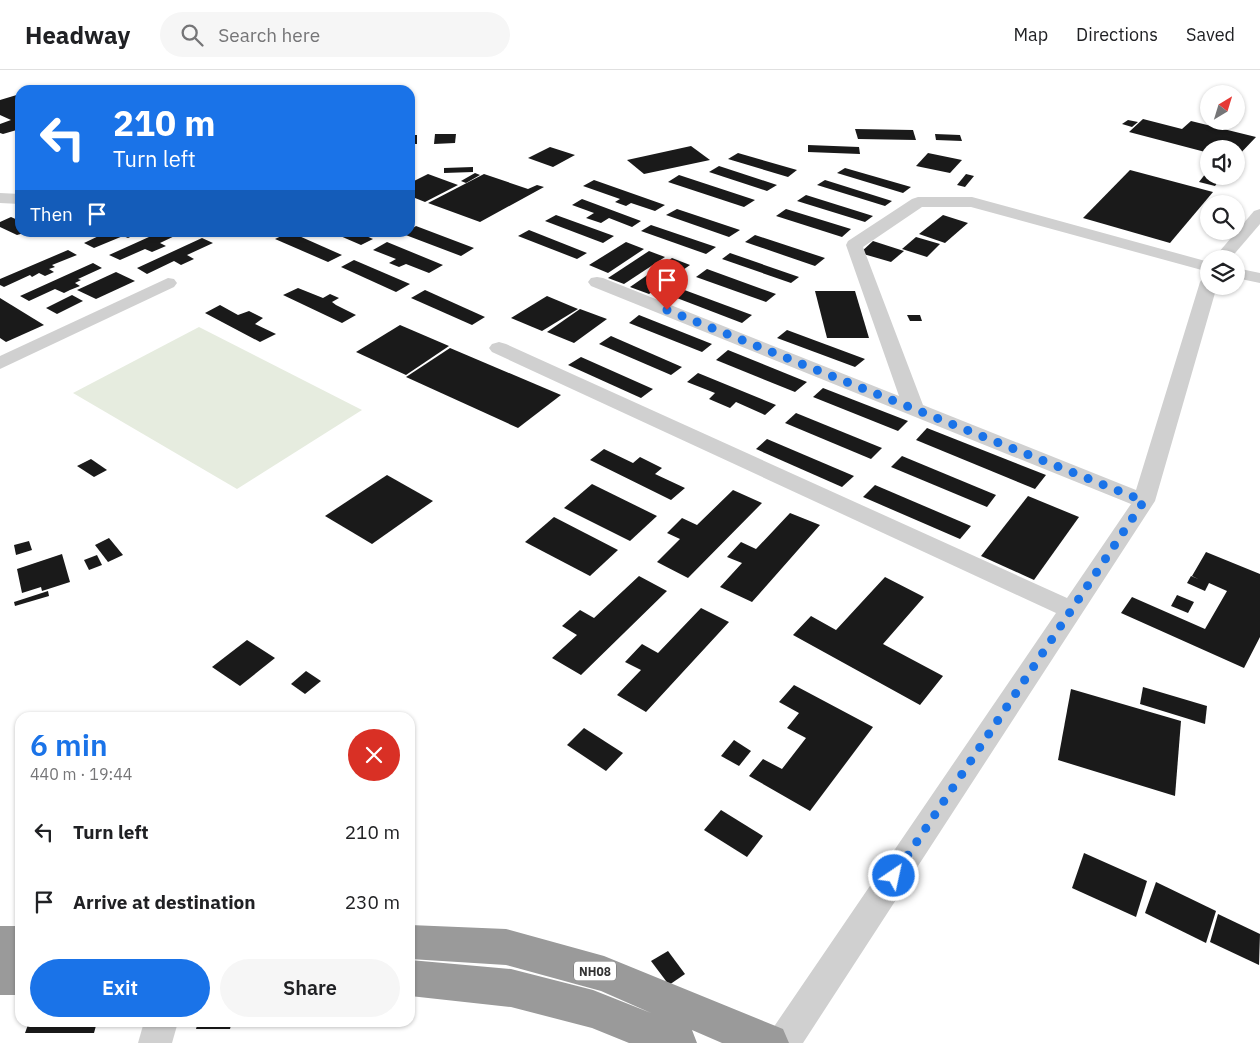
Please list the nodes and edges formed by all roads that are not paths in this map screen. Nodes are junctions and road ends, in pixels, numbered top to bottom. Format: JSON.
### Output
{"nodes":[{"id":1,"x":0,"y":198,"type":"edge"},
{"id":2,"x":15,"y":199,"type":"edge"},
{"id":3,"x":1260,"y":214,"type":"edge"},
{"id":4,"x":1229,"y":250,"type":"edge"},
{"id":5,"x":1200,"y":265,"type":"edge"},
{"id":6,"x":1245,"y":275,"type":"edge"},
{"id":7,"x":1260,"y":278,"type":"edge"},
{"id":8,"x":596,"y":282,"type":"dead end"},
{"id":9,"x":168,"y":283,"type":"dead end"},
{"id":10,"x":1205,"y":295,"type":"edge"},
{"id":11,"x":499,"y":348,"type":"dead end"},
{"id":12,"x":0,"y":363,"type":"edge"},
{"id":13,"x":914,"y":409,"type":"junction"},
{"id":14,"x":1144,"y":501,"type":"junction"},
{"id":15,"x":1071,"y":610,"type":"junction"},
{"id":16,"x":415,"y":942,"type":"edge"},
{"id":17,"x":0,"y":943,"type":"edge"},
{"id":18,"x":15,"y":943,"type":"edge"},
{"id":19,"x":15,"y":977,"type":"edge"},
{"id":20,"x":0,"y":978,"type":"edge"},
{"id":21,"x":415,"y":978,"type":"edge"},
{"id":22,"x":160,"y":1027,"type":"edge"},
{"id":23,"x":155,"y":1043,"type":"edge"},
{"id":24,"x":677,"y":1043,"type":"edge"},
{"id":25,"x":768,"y":1043,"type":"edge"},
{"id":26,"x":783,"y":1043,"type":"edge"}],
"edges":[{"from":1,"to":2,"type":"street"},
{"from":3,"to":4,"type":"street"},
{"from":5,"to":13,"type":"street"},
{"from":6,"to":7,"type":"street"},
{"from":8,"to":13,"type":"street"},
{"from":9,"to":12,"type":"street"},
{"from":10,"to":14,"type":"street"},
{"from":11,"to":15,"type":"street"},
{"from":13,"to":14,"type":"street"},
{"from":14,"to":15,"type":"street"},
{"from":15,"to":26,"type":"street"},
{"from":16,"to":25,"type":"highway","number":"NH08"},
{"from":17,"to":18,"type":"highway"},
{"from":19,"to":20,"type":"highway"},
{"from":21,"to":24,"type":"highway"},
{"from":22,"to":23,"type":"street"}]}
